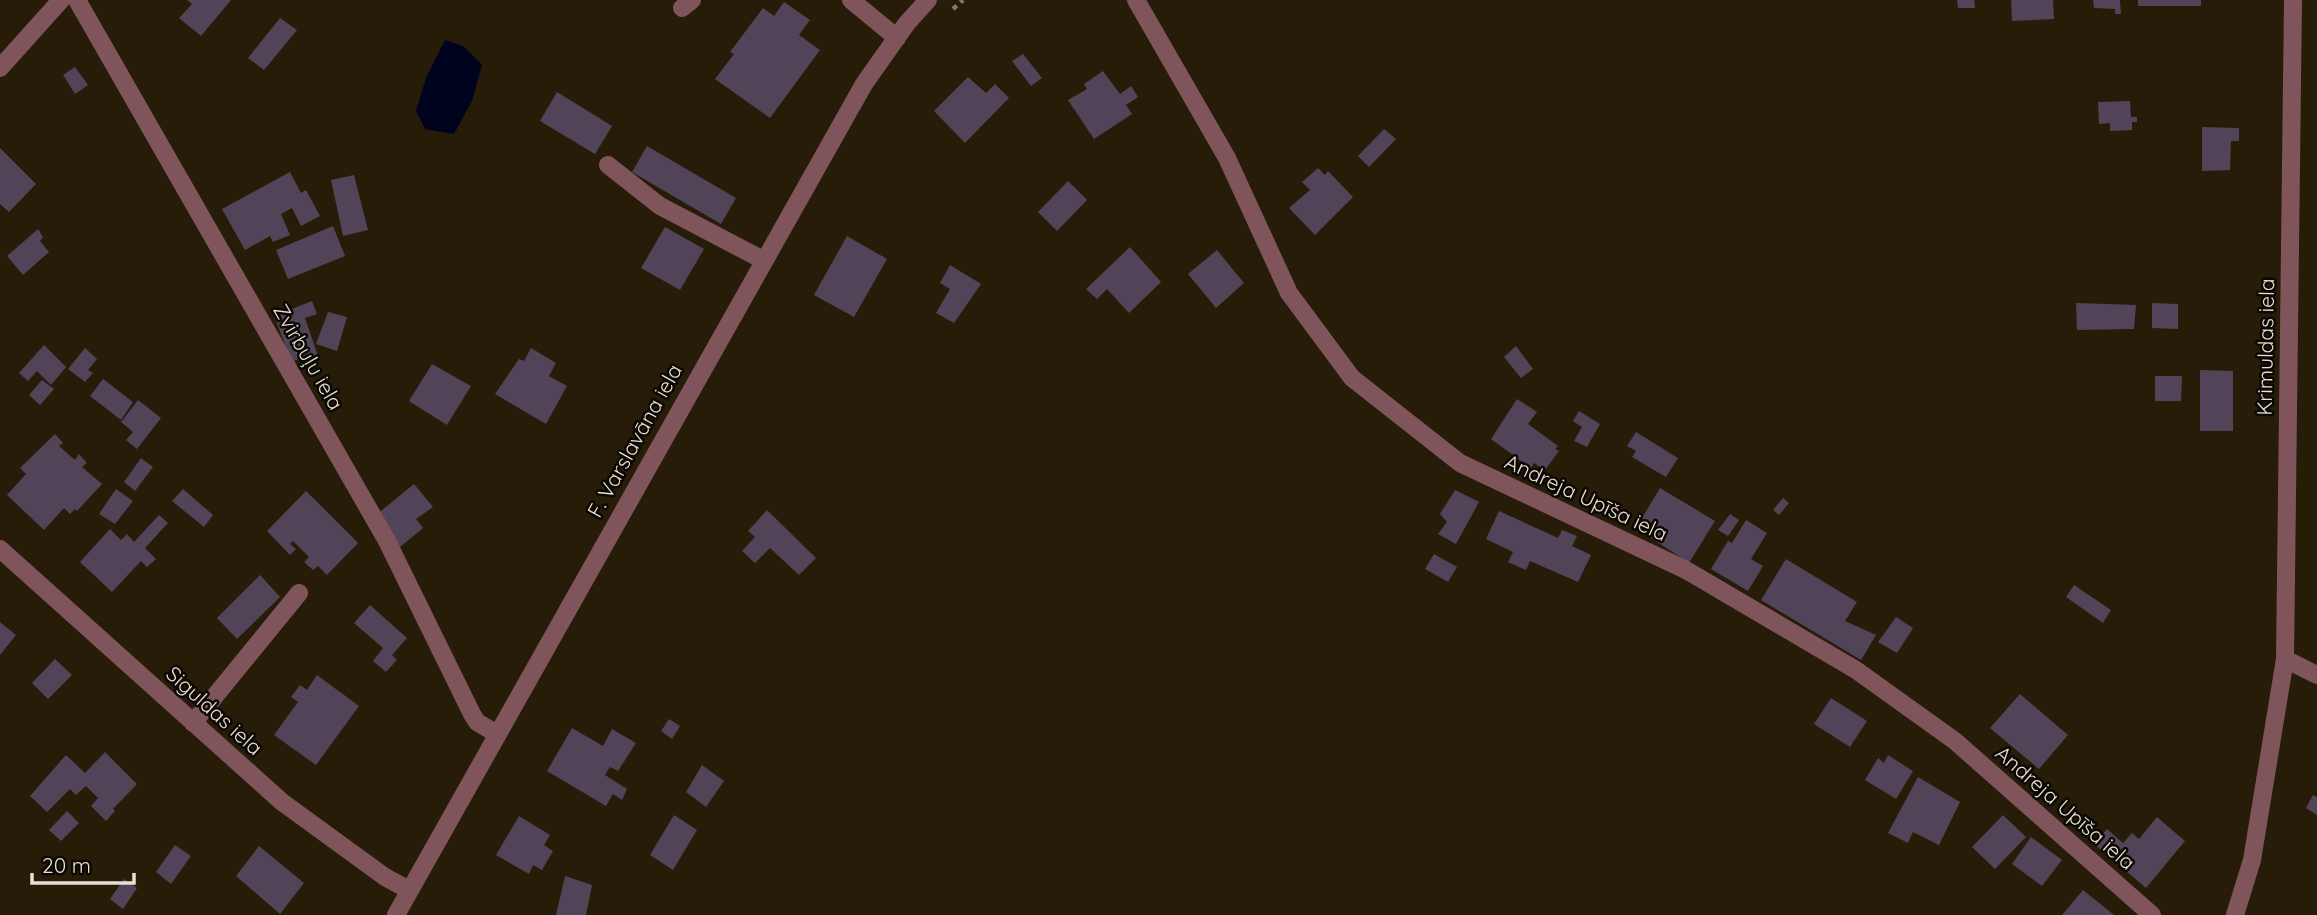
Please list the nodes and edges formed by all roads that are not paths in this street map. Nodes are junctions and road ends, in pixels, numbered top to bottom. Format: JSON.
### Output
{"nodes":[{"id":1,"x":61,"y":0,"type":"edge"},
{"id":2,"x":77,"y":0,"type":"edge"},
{"id":3,"x":851,"y":0,"type":"edge"},
{"id":4,"x":928,"y":0,"type":"edge"},
{"id":5,"x":1136,"y":0,"type":"edge"},
{"id":6,"x":2293,"y":0,"type":"edge"},
{"id":7,"x":897,"y":38,"type":"junction"},
{"id":8,"x":0,"y":68,"type":"edge"},
{"id":9,"x":608,"y":165,"type":"dead end"},
{"id":10,"x":763,"y":260,"type":"junction"},
{"id":11,"x":0,"y":550,"type":"edge"},
{"id":12,"x":299,"y":593,"type":"dead end"},
{"id":13,"x":2285,"y":659,"type":"junction"},
{"id":14,"x":2317,"y":675,"type":"edge"},
{"id":15,"x":193,"y":723,"type":"junction"},
{"id":16,"x":497,"y":734,"type":"junction"},
{"id":17,"x":409,"y":890,"type":"junction"},
{"id":18,"x":396,"y":915,"type":"edge"},
{"id":19,"x":2152,"y":915,"type":"edge"},
{"id":20,"x":2235,"y":915,"type":"edge"}],
"edges":[{"from":1,"to":8,"type":"street"},
{"from":2,"to":16,"type":"street","name":"Zvirbuļu iela"},
{"from":3,"to":7,"type":"street"},
{"from":4,"to":7,"type":"street","name":"F. Varslavāna iela"},
{"from":5,"to":19,"type":"street","name":"Andreja Upīša iela"},
{"from":6,"to":13,"type":"street","name":"Krimuldas iela"},
{"from":7,"to":10,"type":"street","name":"F. Varslavāna iela"},
{"from":9,"to":10,"type":"street"},
{"from":10,"to":16,"type":"street","name":"F. Varslavāna iela"},
{"from":11,"to":15,"type":"street","name":"Siguldas iela"},
{"from":12,"to":15,"type":"street"},
{"from":13,"to":14,"type":"street"},
{"from":13,"to":20,"type":"street","name":"Krimuldas iela"},
{"from":15,"to":17,"type":"street","name":"Siguldas iela"},
{"from":16,"to":17,"type":"street","name":"F. Varslavāna iela"},
{"from":17,"to":18,"type":"street","name":"F. Varslavāna iela"}]}
